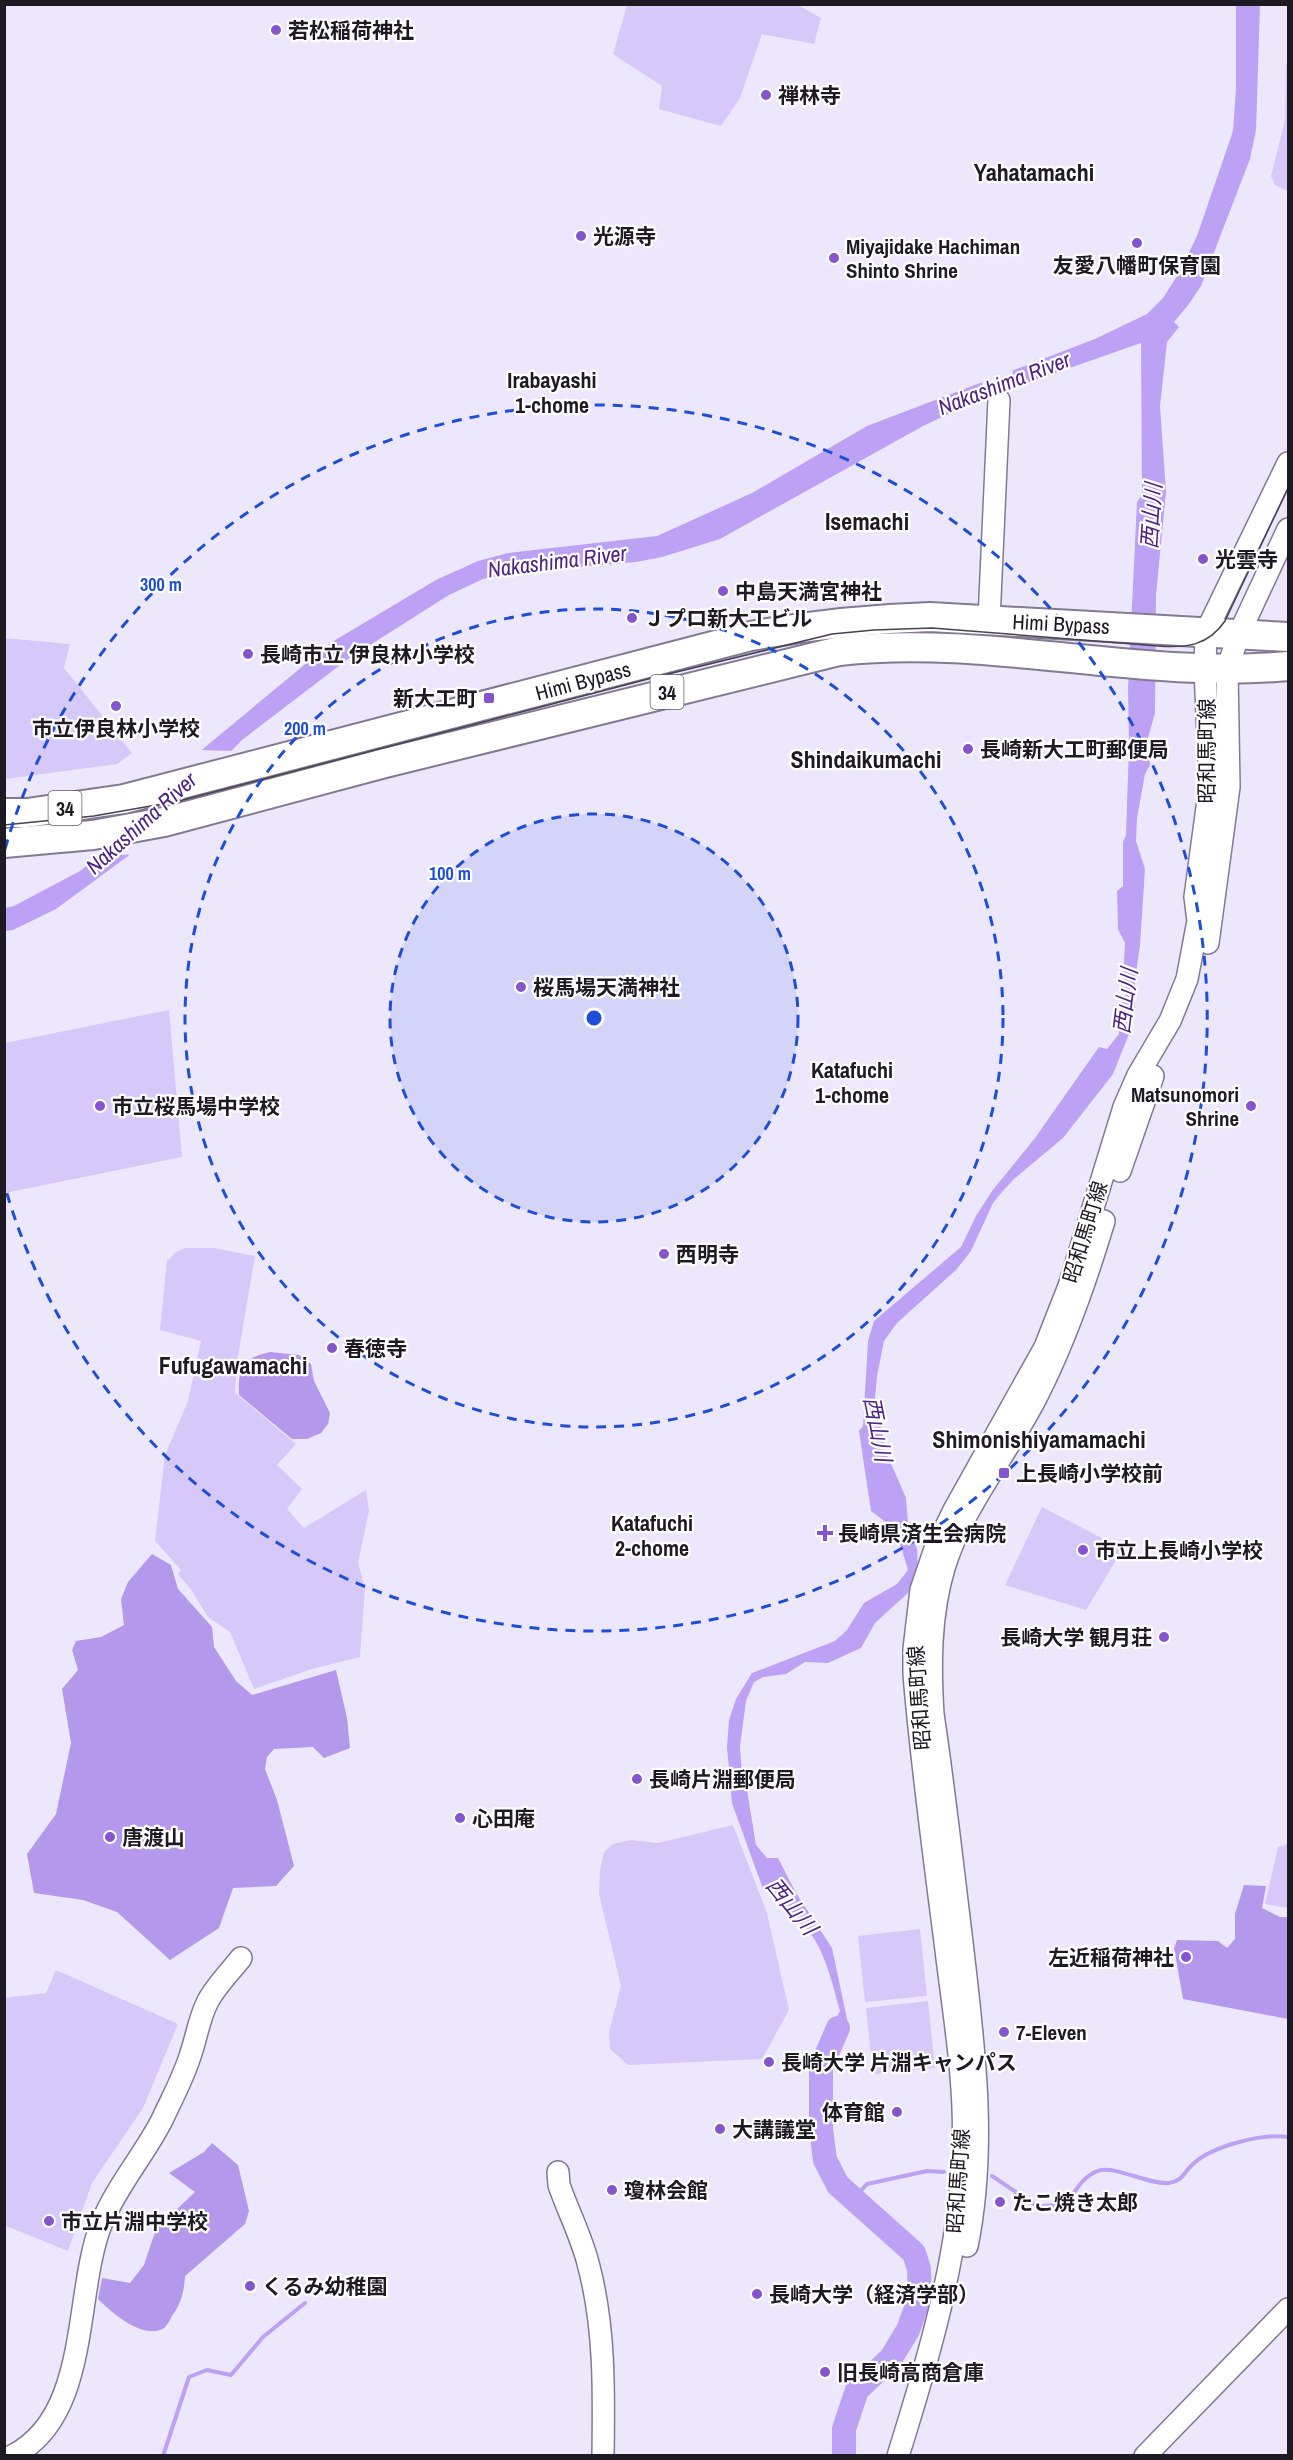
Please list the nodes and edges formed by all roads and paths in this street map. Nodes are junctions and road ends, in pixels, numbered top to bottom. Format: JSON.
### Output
{"nodes":[{"id":1,"x":999,"y":400,"type":"dead end"},
{"id":2,"x":1288,"y":463,"type":"edge"},
{"id":3,"x":1288,"y":529,"type":"edge"},
{"id":4,"x":989,"y":620,"type":"junction"},
{"id":5,"x":1206,"y":632,"type":"junction"},
{"id":6,"x":1239,"y":634,"type":"junction"},
{"id":7,"x":1288,"y":637,"type":"edge"},
{"id":8,"x":1288,"y":666,"type":"edge"},
{"id":9,"x":1216,"y":668,"type":"junction"},
{"id":10,"x":4,"y":813,"type":"edge"},
{"id":11,"x":4,"y":843,"type":"edge"},
{"id":12,"x":241,"y":1958,"type":"dead end"},
{"id":13,"x":558,"y":2172,"type":"dead end"},
{"id":14,"x":1288,"y":2309,"type":"edge"},
{"id":15,"x":12,"y":2456,"type":"edge"},
{"id":16,"x":603,"y":2456,"type":"edge"},
{"id":17,"x":898,"y":2456,"type":"edge"},
{"id":18,"x":912,"y":2456,"type":"edge"},
{"id":19,"x":1145,"y":2456,"type":"edge"}],
"edges":[{"from":1,"to":4,"type":"main road"},
{"from":2,"to":5,"type":"main road"},
{"from":3,"to":6,"type":"main road","name":"昭和馬町線"},
{"from":4,"to":5,"type":"highway","name":"Himi Bypass","number":"34"},
{"from":4,"to":10,"type":"highway","name":"Himi Bypass","number":"34"},
{"from":5,"to":6,"type":"highway","number":"34"},
{"from":5,"to":9,"type":"main road","name":"昭和馬町線"},
{"from":6,"to":7,"type":"highway","number":"34"},
{"from":6,"to":9,"type":"main road","name":"昭和馬町線"},
{"from":8,"to":9,"type":"highway","number":"34"},
{"from":9,"to":11,"type":"highway","name":"Himi Bypass","number":"34"},
{"from":9,"to":17,"type":"main road","name":"昭和馬町線"},
{"from":9,"to":18,"type":"main road","name":"昭和馬町線"},
{"from":12,"to":15,"type":"main road"},
{"from":13,"to":16,"type":"main road"},
{"from":14,"to":19,"type":"main road"}]}
